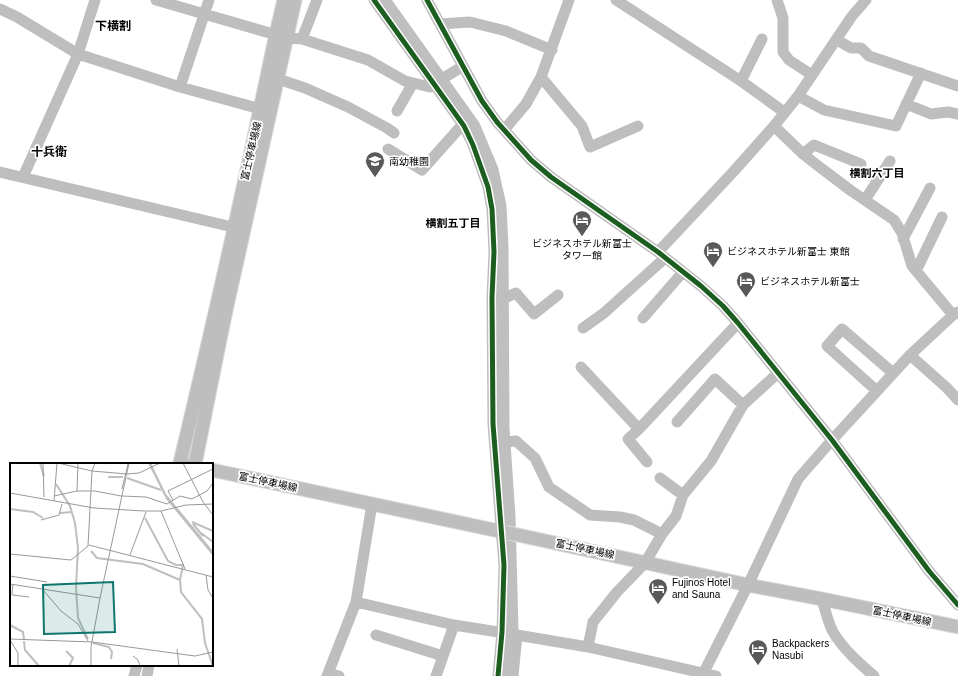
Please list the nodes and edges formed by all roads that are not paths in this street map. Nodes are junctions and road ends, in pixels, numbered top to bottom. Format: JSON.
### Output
{"nodes":[{"id":1,"x":95,"y":0,"type":"edge"},
{"id":2,"x":156,"y":0,"type":"edge"},
{"id":3,"x":209,"y":0,"type":"edge"},
{"id":4,"x":284,"y":0,"type":"edge"},
{"id":5,"x":295,"y":0,"type":"edge"},
{"id":6,"x":317,"y":0,"type":"edge"},
{"id":7,"x":374,"y":0,"type":"edge"},
{"id":8,"x":427,"y":0,"type":"edge"},
{"id":9,"x":569,"y":0,"type":"edge"},
{"id":10,"x":616,"y":0,"type":"edge"},
{"id":11,"x":777,"y":0,"type":"edge"},
{"id":12,"x":866,"y":0,"type":"edge"},
{"id":13,"x":0,"y":9,"type":"edge"},
{"id":14,"x":205,"y":14,"type":"junction"},
{"id":15,"x":440,"y":24,"type":"junction"},
{"id":16,"x":281,"y":36,"type":"junction"},
{"id":17,"x":302,"y":39,"type":"junction"},
{"id":18,"x":762,"y":39,"type":"dead end"},
{"id":19,"x":837,"y":40,"type":"junction"},
{"id":20,"x":552,"y":50,"type":"junction"},
{"id":21,"x":78,"y":54,"type":"junction"},
{"id":22,"x":463,"y":66,"type":"junction"},
{"id":23,"x":921,"y":73,"type":"junction"},
{"id":24,"x":812,"y":74,"type":"junction"},
{"id":25,"x":541,"y":77,"type":"junction"},
{"id":26,"x":278,"y":79,"type":"junction"},
{"id":27,"x":741,"y":81,"type":"junction"},
{"id":28,"x":439,"y":82,"type":"junction"},
{"id":29,"x":413,"y":83,"type":"junction"},
{"id":30,"x":958,"y":86,"type":"edge"},
{"id":31,"x":180,"y":87,"type":"junction"},
{"id":32,"x":798,"y":96,"type":"junction"},
{"id":33,"x":906,"y":104,"type":"junction"},
{"id":34,"x":265,"y":110,"type":"junction"},
{"id":35,"x":396,"y":111,"type":"dead end"},
{"id":36,"x":784,"y":112,"type":"junction"},
{"id":37,"x":958,"y":114,"type":"edge"},
{"id":38,"x":463,"y":124,"type":"junction"},
{"id":39,"x":638,"y":126,"type":"dead end"},
{"id":40,"x":774,"y":126,"type":"junction"},
{"id":41,"x":504,"y":130,"type":"junction"},
{"id":42,"x":394,"y":133,"type":"dead end"},
{"id":43,"x":388,"y":149,"type":"dead end"},
{"id":44,"x":803,"y":154,"type":"junction"},
{"id":45,"x":890,"y":160,"type":"dead end"},
{"id":46,"x":861,"y":164,"type":"dead end"},
{"id":47,"x":0,"y":172,"type":"edge"},
{"id":48,"x":23,"y":177,"type":"junction"},
{"id":49,"x":930,"y":188,"type":"dead end"},
{"id":50,"x":865,"y":200,"type":"junction"},
{"id":51,"x":942,"y":217,"type":"dead end"},
{"id":52,"x":239,"y":228,"type":"junction"},
{"id":53,"x":904,"y":239,"type":"junction"},
{"id":54,"x":661,"y":255,"type":"junction"},
{"id":55,"x":916,"y":271,"type":"junction"},
{"id":56,"x":684,"y":272,"type":"junction"},
{"id":57,"x":558,"y":294,"type":"dead end"},
{"id":58,"x":492,"y":297,"type":"junction"},
{"id":59,"x":955,"y":317,"type":"edge"},
{"id":60,"x":642,"y":318,"type":"dead end"},
{"id":61,"x":738,"y":323,"type":"junction"},
{"id":62,"x":583,"y":328,"type":"dead end"},
{"id":63,"x":910,"y":355,"type":"junction"},
{"id":64,"x":581,"y":367,"type":"dead end"},
{"id":65,"x":778,"y":373,"type":"junction"},
{"id":66,"x":893,"y":373,"type":"junction"},
{"id":67,"x":877,"y":391,"type":"junction"},
{"id":68,"x":958,"y":400,"type":"edge"},
{"id":69,"x":743,"y":405,"type":"junction"},
{"id":70,"x":677,"y":422,"type":"dead end"},
{"id":71,"x":639,"y":429,"type":"junction"},
{"id":72,"x":832,"y":440,"type":"junction"},
{"id":73,"x":495,"y":443,"type":"junction"},
{"id":74,"x":648,"y":462,"type":"dead end"},
{"id":75,"x":181,"y":463,"type":"edge"},
{"id":76,"x":195,"y":463,"type":"edge"},
{"id":77,"x":213,"y":470,"type":"edge"},
{"id":78,"x":660,"y":478,"type":"dead end"},
{"id":79,"x":683,"y":495,"type":"junction"},
{"id":80,"x":372,"y":504,"type":"junction"},
{"id":81,"x":501,"y":532,"type":"junction"},
{"id":82,"x":662,"y":534,"type":"junction"},
{"id":83,"x":645,"y":563,"type":"junction"},
{"id":84,"x":748,"y":585,"type":"junction"},
{"id":85,"x":822,"y":599,"type":"junction"},
{"id":86,"x":356,"y":602,"type":"junction"},
{"id":87,"x":958,"y":604,"type":"edge"},
{"id":88,"x":454,"y":624,"type":"junction"},
{"id":89,"x":958,"y":628,"type":"edge"},
{"id":90,"x":502,"y":632,"type":"junction"},
{"id":91,"x":517,"y":634,"type":"junction"},
{"id":92,"x":376,"y":635,"type":"dead end"},
{"id":93,"x":588,"y":647,"type":"junction"},
{"id":94,"x":443,"y":656,"type":"junction"},
{"id":95,"x":137,"y":666,"type":"edge"},
{"id":96,"x":149,"y":666,"type":"edge"},
{"id":97,"x":327,"y":674,"type":"edge"},
{"id":98,"x":703,"y":675,"type":"edge"},
{"id":99,"x":134,"y":676,"type":"edge"},
{"id":100,"x":147,"y":676,"type":"edge"},
{"id":101,"x":340,"y":676,"type":"edge"},
{"id":102,"x":436,"y":676,"type":"edge"},
{"id":103,"x":498,"y":676,"type":"edge"},
{"id":104,"x":513,"y":676,"type":"edge"},
{"id":105,"x":716,"y":676,"type":"edge"},
{"id":106,"x":874,"y":676,"type":"edge"}],
"edges":[{"from":1,"to":21,"type":"street"},
{"from":2,"to":14,"type":"street"},
{"from":3,"to":14,"type":"street"},
{"from":4,"to":16,"type":"main road","name":"富士停車場線"},
{"from":5,"to":16,"type":"main road","name":"富士停車場線"},
{"from":6,"to":17,"type":"street"},
{"from":7,"to":28,"type":"street"},
{"from":8,"to":15,"type":"street"},
{"from":9,"to":20,"type":"street"},
{"from":10,"to":27,"type":"street"},
{"from":11,"to":24,"type":"street"},
{"from":12,"to":19,"type":"street"},
{"from":13,"to":21,"type":"street"},
{"from":14,"to":16,"type":"street"},
{"from":14,"to":31,"type":"street"},
{"from":15,"to":20,"type":"street"},
{"from":15,"to":22,"type":"street"},
{"from":16,"to":17,"type":"street"},
{"from":16,"to":26,"type":"main road","name":"富士停車場線"},
{"from":16,"to":34,"type":"main road","name":"富士停車場線"},
{"from":17,"to":29,"type":"street"},
{"from":18,"to":27,"type":"street"},
{"from":19,"to":23,"type":"street"},
{"from":19,"to":24,"type":"street"},
{"from":20,"to":25,"type":"street"},
{"from":21,"to":31,"type":"street"},
{"from":21,"to":48,"type":"street"},
{"from":22,"to":28,"type":"street"},
{"from":22,"to":41,"type":"street"},
{"from":23,"to":30,"type":"street"},
{"from":23,"to":33,"type":"street"},
{"from":24,"to":32,"type":"street"},
{"from":25,"to":39,"type":"street"},
{"from":25,"to":41,"type":"street"},
{"from":26,"to":34,"type":"main road","name":"富士停車場線"},
{"from":26,"to":42,"type":"street"},
{"from":27,"to":36,"type":"street"},
{"from":28,"to":29,"type":"street"},
{"from":28,"to":38,"type":"street"},
{"from":29,"to":35,"type":"street"},
{"from":31,"to":34,"type":"street"},
{"from":32,"to":33,"type":"street"},
{"from":32,"to":36,"type":"street"},
{"from":33,"to":37,"type":"street"},
{"from":34,"to":52,"type":"main road","name":"富士停車場線"},
{"from":36,"to":40,"type":"street"},
{"from":38,"to":43,"type":"street"},
{"from":38,"to":58,"type":"street"},
{"from":40,"to":44,"type":"street"},
{"from":40,"to":54,"type":"street"},
{"from":41,"to":54,"type":"street"},
{"from":44,"to":46,"type":"street"},
{"from":44,"to":50,"type":"street"},
{"from":45,"to":50,"type":"street"},
{"from":47,"to":48,"type":"street"},
{"from":48,"to":52,"type":"street"},
{"from":49,"to":53,"type":"street"},
{"from":50,"to":53,"type":"street"},
{"from":51,"to":55,"type":"street"},
{"from":52,"to":75,"type":"main road","name":"富士停車場線"},
{"from":52,"to":76,"type":"main road","name":"富士停車場線"},
{"from":53,"to":55,"type":"street"},
{"from":54,"to":56,"type":"street"},
{"from":54,"to":62,"type":"street"},
{"from":55,"to":59,"type":"street"},
{"from":56,"to":60,"type":"street"},
{"from":56,"to":61,"type":"street"},
{"from":57,"to":58,"type":"street"},
{"from":58,"to":73,"type":"street"},
{"from":59,"to":63,"type":"street"},
{"from":61,"to":65,"type":"street"},
{"from":61,"to":71,"type":"street"},
{"from":63,"to":66,"type":"street"},
{"from":63,"to":68,"type":"street"},
{"from":64,"to":71,"type":"street"},
{"from":65,"to":69,"type":"street"},
{"from":65,"to":72,"type":"street"},
{"from":66,"to":67,"type":"street"},
{"from":66,"to":67,"type":"street"},
{"from":67,"to":72,"type":"street"},
{"from":69,"to":70,"type":"street"},
{"from":69,"to":79,"type":"street"},
{"from":71,"to":74,"type":"street"},
{"from":72,"to":84,"type":"street"},
{"from":72,"to":87,"type":"street"},
{"from":73,"to":81,"type":"street"},
{"from":73,"to":82,"type":"street"},
{"from":77,"to":80,"type":"main road","name":"富士停車場線"},
{"from":78,"to":79,"type":"street"},
{"from":79,"to":82,"type":"street"},
{"from":80,"to":81,"type":"main road","name":"富士停車場線"},
{"from":80,"to":86,"type":"street"},
{"from":81,"to":83,"type":"main road","name":"富士停車場線"},
{"from":81,"to":90,"type":"street"},
{"from":82,"to":83,"type":"street"},
{"from":83,"to":84,"type":"main road","name":"富士停車場線"},
{"from":83,"to":93,"type":"street"},
{"from":84,"to":85,"type":"main road","name":"富士停車場線"},
{"from":84,"to":98,"type":"street"},
{"from":85,"to":89,"type":"main road","name":"富士停車場線"},
{"from":85,"to":106,"type":"street"},
{"from":86,"to":88,"type":"street"},
{"from":86,"to":97,"type":"street"},
{"from":88,"to":90,"type":"street"},
{"from":88,"to":94,"type":"street"},
{"from":90,"to":91,"type":"street"},
{"from":90,"to":103,"type":"street"},
{"from":91,"to":93,"type":"street"},
{"from":91,"to":104,"type":"street"},
{"from":92,"to":94,"type":"street"},
{"from":93,"to":98,"type":"street"},
{"from":94,"to":102,"type":"street"},
{"from":95,"to":99,"type":"street"},
{"from":96,"to":100,"type":"street"},
{"from":97,"to":101,"type":"street"},
{"from":98,"to":105,"type":"street"}]}
